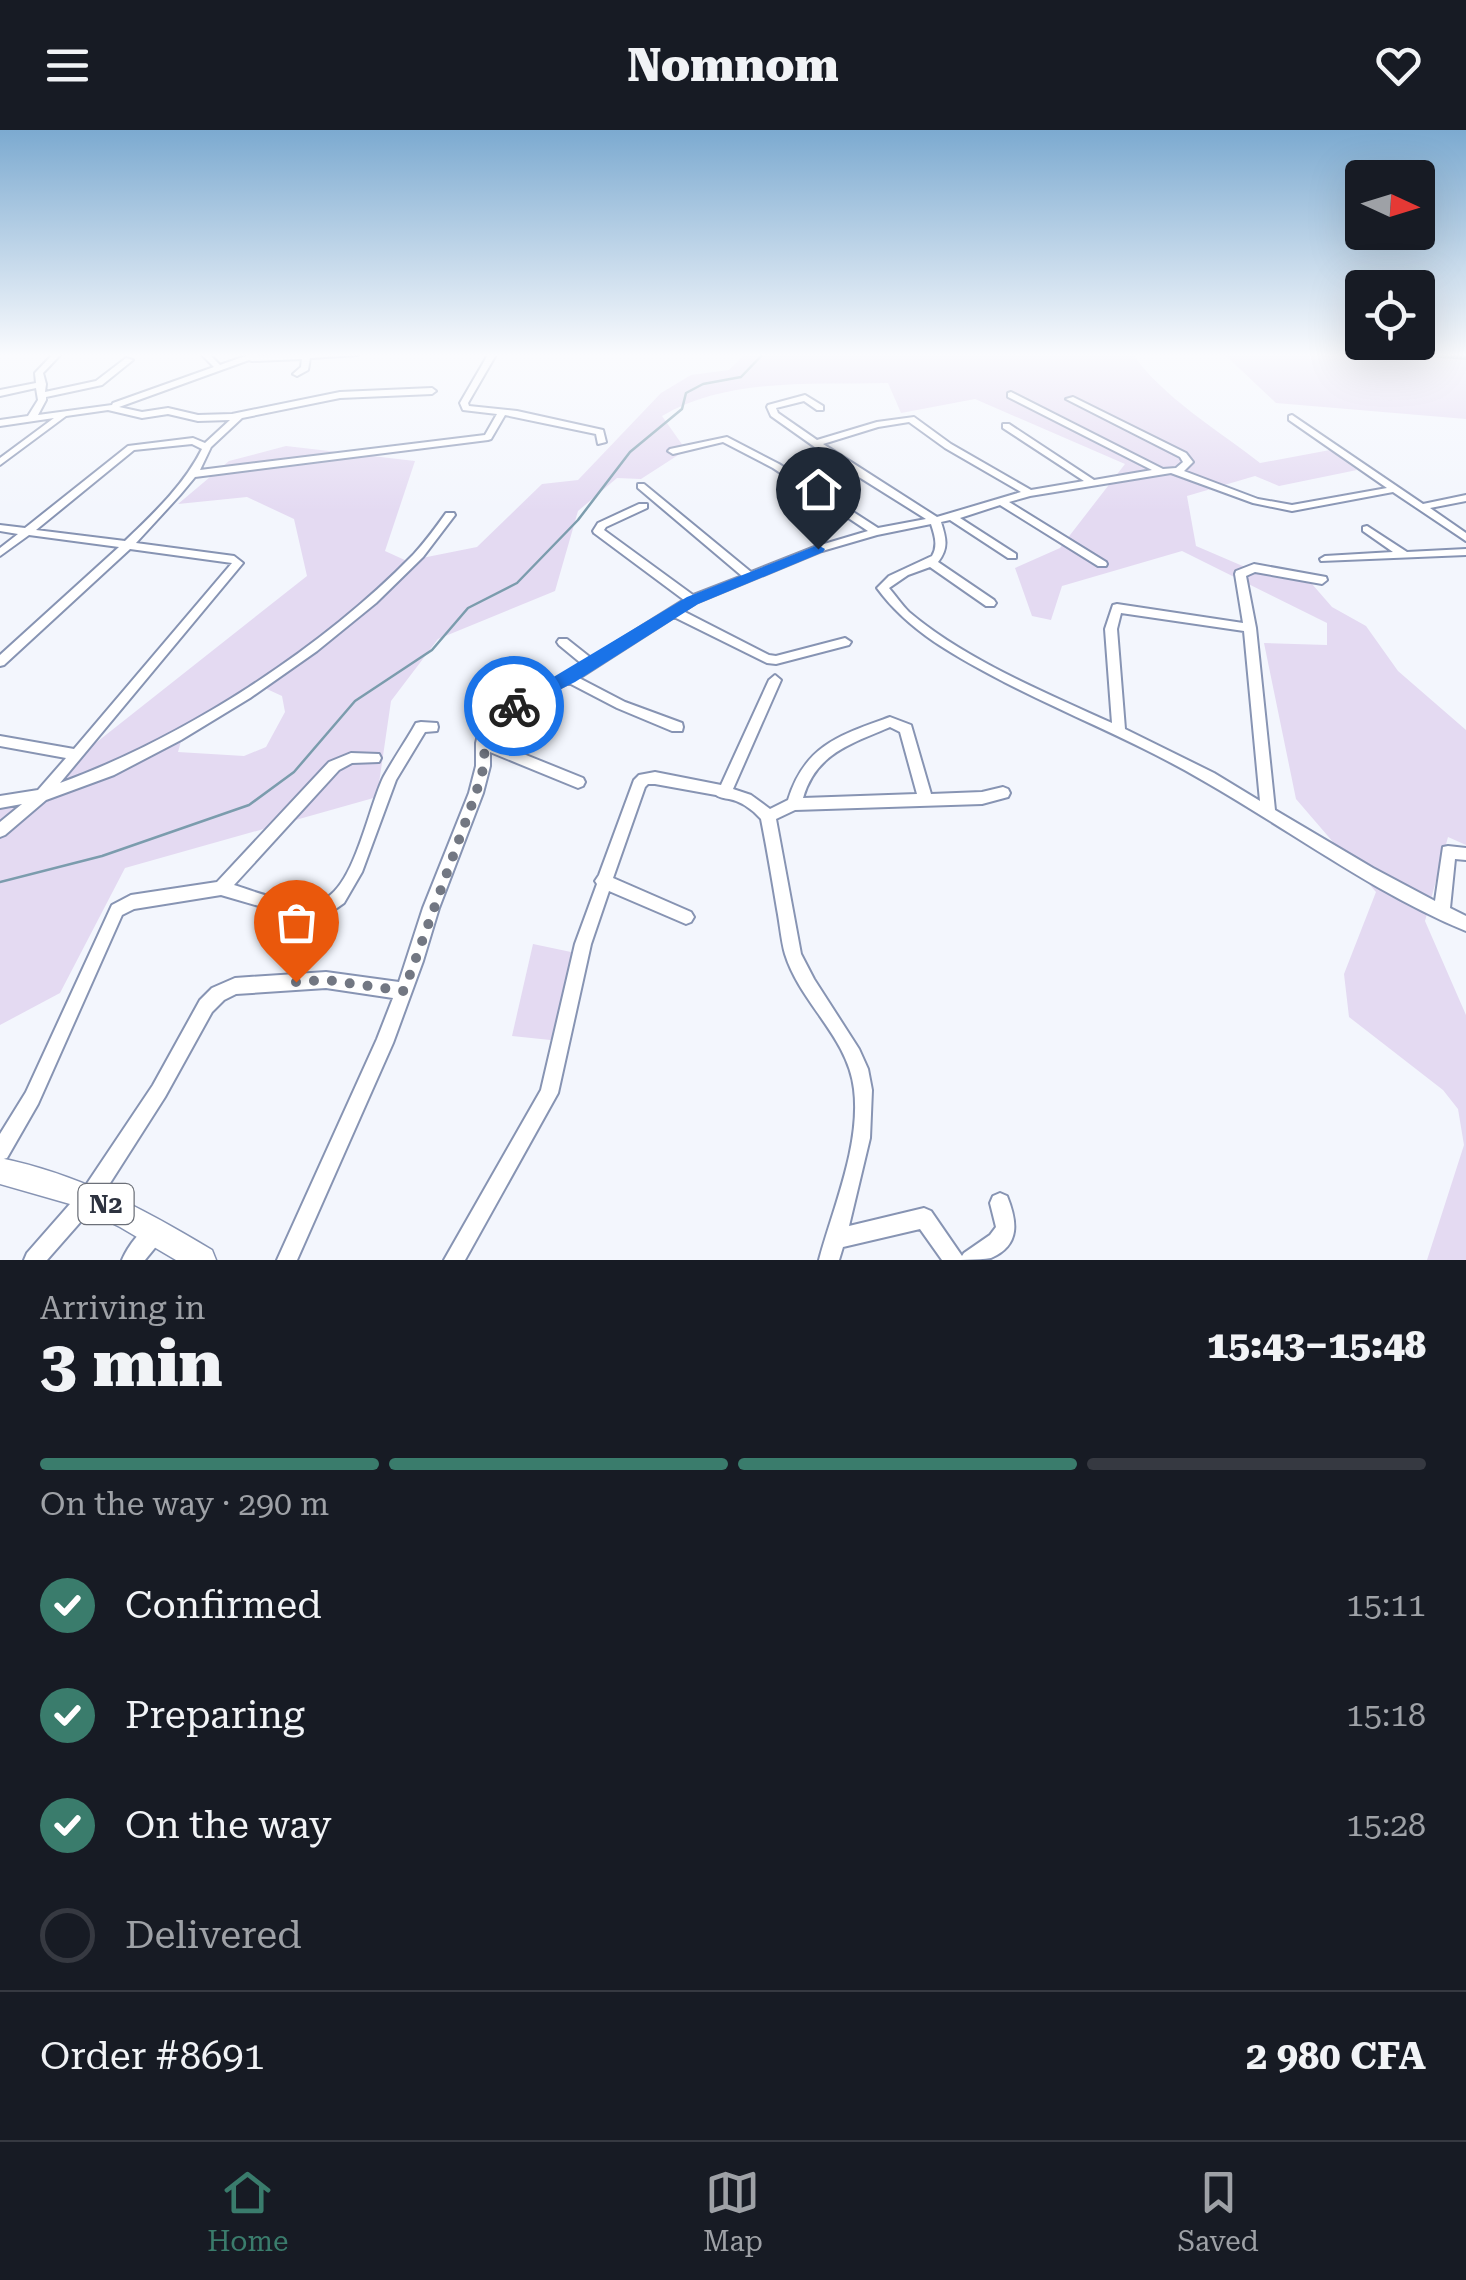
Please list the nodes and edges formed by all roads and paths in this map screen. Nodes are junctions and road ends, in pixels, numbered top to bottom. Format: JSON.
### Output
{"nodes":[{"id":1,"x":38,"y":406,"type":"edge"},
{"id":2,"x":112,"y":406,"type":"edge"},
{"id":3,"x":291,"y":406,"type":"edge"},
{"id":4,"x":465,"y":406,"type":"edge"},
{"id":5,"x":776,"y":406,"type":"edge"},
{"id":6,"x":817,"y":406,"type":"edge"},
{"id":7,"x":1033,"y":406,"type":"edge"},
{"id":8,"x":1084,"y":406,"type":"edge"},
{"id":9,"x":108,"y":407,"type":"junction"},
{"id":10,"x":820,"y":408,"type":"dead end"},
{"id":11,"x":64,"y":414,"type":"junction"},
{"id":12,"x":502,"y":414,"type":"junction"},
{"id":13,"x":240,"y":416,"type":"junction"},
{"id":14,"x":1292,"y":418,"type":"dead end"},
{"id":15,"x":31,"y":419,"type":"junction"},
{"id":16,"x":0,"y":423,"type":"edge"},
{"id":17,"x":1006,"y":426,"type":"dead end"},
{"id":18,"x":601,"y":442,"type":"dead end"},
{"id":19,"x":818,"y":443,"type":"junction"},
{"id":20,"x":206,"y":447,"type":"junction"},
{"id":21,"x":673,"y":451,"type":"dead end"},
{"id":22,"x":0,"y":462,"type":"edge"},
{"id":23,"x":1180,"y":470,"type":"junction"},
{"id":24,"x":1161,"y":471,"type":"junction"},
{"id":25,"x":193,"y":474,"type":"junction"},
{"id":26,"x":1093,"y":483,"type":"junction"},
{"id":27,"x":641,"y":486,"type":"dead end"},
{"id":28,"x":1396,"y":488,"type":"junction"},
{"id":29,"x":1029,"y":493,"type":"junction"},
{"id":30,"x":1466,"y":498,"type":"edge"},
{"id":31,"x":1000,"y":501,"type":"junction"},
{"id":32,"x":643,"y":506,"type":"dead end"},
{"id":33,"x":1422,"y":506,"type":"junction"},
{"id":34,"x":450,"y":515,"type":"dead end"},
{"id":35,"x":952,"y":517,"type":"junction"},
{"id":36,"x":936,"y":520,"type":"junction"},
{"id":37,"x":0,"y":528,"type":"edge"},
{"id":38,"x":1368,"y":529,"type":"dead end"},
{"id":39,"x":23,"y":532,"type":"junction"},
{"id":40,"x":876,"y":532,"type":"junction"},
{"id":41,"x":1466,"y":538,"type":"edge"},
{"id":42,"x":125,"y":546,"type":"junction"},
{"id":43,"x":0,"y":552,"type":"edge"},
{"id":44,"x":1466,"y":552,"type":"edge"},
{"id":45,"x":1012,"y":556,"type":"dead end"},
{"id":46,"x":1406,"y":556,"type":"junction"},
{"id":47,"x":1325,"y":559,"type":"dead end"},
{"id":48,"x":932,"y":563,"type":"junction"},
{"id":49,"x":1102,"y":564,"type":"dead end"},
{"id":50,"x":749,"y":576,"type":"junction"},
{"id":51,"x":1322,"y":580,"type":"dead end"},
{"id":52,"x":692,"y":600,"type":"junction"},
{"id":53,"x":990,"y":603,"type":"dead end"},
{"id":54,"x":676,"y":612,"type":"junction"},
{"id":55,"x":1250,"y":628,"type":"junction"},
{"id":56,"x":563,"y":642,"type":"dead end"},
{"id":57,"x":845,"y":642,"type":"dead end"},
{"id":58,"x":0,"y":662,"type":"edge"},
{"id":59,"x":591,"y":664,"type":"junction"},
{"id":60,"x":569,"y":678,"type":"junction"},
{"id":61,"x":774,"y":680,"type":"dead end"},
{"id":62,"x":676,"y":726,"type":"dead end"},
{"id":63,"x":432,"y":727,"type":"dead end"},
{"id":64,"x":1119,"y":731,"type":"junction"},
{"id":65,"x":0,"y":741,"type":"edge"},
{"id":66,"x":483,"y":743,"type":"junction"},
{"id":67,"x":78,"y":754,"type":"junction"},
{"id":68,"x":374,"y":758,"type":"dead end"},
{"id":69,"x":578,"y":782,"type":"dead end"},
{"id":70,"x":1003,"y":793,"type":"dead end"},
{"id":71,"x":724,"y":794,"type":"junction"},
{"id":72,"x":38,"y":798,"type":"junction"},
{"id":73,"x":926,"y":800,"type":"junction"},
{"id":74,"x":0,"y":802,"type":"edge"},
{"id":75,"x":794,"y":804,"type":"junction"},
{"id":76,"x":1268,"y":815,"type":"junction"},
{"id":77,"x":768,"y":816,"type":"junction"},
{"id":78,"x":0,"y":831,"type":"edge"},
{"id":79,"x":1466,"y":854,"type":"edge"},
{"id":80,"x":603,"y":881,"type":"junction"},
{"id":81,"x":221,"y":888,"type":"junction"},
{"id":82,"x":1442,"y":912,"type":"junction"},
{"id":83,"x":686,"y":918,"type":"dead end"},
{"id":84,"x":1466,"y":924,"type":"edge"},
{"id":85,"x":404,"y":991,"type":"junction"},
{"id":86,"x":0,"y":1151,"type":"edge"},
{"id":87,"x":0,"y":1171,"type":"edge"},
{"id":88,"x":90,"y":1196,"type":"junction"},
{"id":89,"x":1000,"y":1203,"type":"dead end"},
{"id":90,"x":156,"y":1232,"type":"junction"},
{"id":91,"x":831,"y":1250,"type":"edge"},
{"id":92,"x":34,"y":1260,"type":"edge"},
{"id":93,"x":132,"y":1260,"type":"edge"},
{"id":94,"x":202,"y":1260,"type":"edge"},
{"id":95,"x":286,"y":1260,"type":"edge"},
{"id":96,"x":454,"y":1260,"type":"edge"},
{"id":97,"x":954,"y":1260,"type":"edge"},
{"id":98,"x":971,"y":1260,"type":"edge"}],
"edges":[{"from":1,"to":15,"type":"street"},
{"from":2,"to":9,"type":"street"},
{"from":3,"to":13,"type":"street"},
{"from":4,"to":12,"type":"street"},
{"from":5,"to":19,"type":"street"},
{"from":6,"to":10,"type":"street"},
{"from":7,"to":24,"type":"street"},
{"from":8,"to":23,"type":"street"},
{"from":9,"to":11,"type":"street"},
{"from":9,"to":13,"type":"street"},
{"from":11,"to":15,"type":"street"},
{"from":11,"to":22,"type":"street"},
{"from":12,"to":18,"type":"street"},
{"from":12,"to":25,"type":"street"},
{"from":13,"to":20,"type":"street"},
{"from":14,"to":28,"type":"street"},
{"from":15,"to":16,"type":"street"},
{"from":17,"to":26,"type":"street"},
{"from":19,"to":29,"type":"street"},
{"from":19,"to":36,"type":"street"},
{"from":20,"to":25,"type":"street"},
{"from":20,"to":39,"type":"street"},
{"from":21,"to":40,"type":"street"},
{"from":23,"to":24,"type":"street"},
{"from":23,"to":28,"type":"street"},
{"from":24,"to":26,"type":"street"},
{"from":25,"to":42,"type":"street"},
{"from":26,"to":29,"type":"street"},
{"from":27,"to":50,"type":"street"},
{"from":28,"to":33,"type":"street"},
{"from":29,"to":31,"type":"street"},
{"from":30,"to":33,"type":"street"},
{"from":31,"to":35,"type":"street"},
{"from":31,"to":49,"type":"street"},
{"from":32,"to":52,"type":"street"},
{"from":33,"to":41,"type":"street"},
{"from":34,"to":72,"type":"street"},
{"from":35,"to":36,"type":"street"},
{"from":35,"to":45,"type":"street"},
{"from":36,"to":40,"type":"street"},
{"from":36,"to":48,"type":"street"},
{"from":37,"to":39,"type":"street"},
{"from":38,"to":46,"type":"street"},
{"from":39,"to":42,"type":"street"},
{"from":39,"to":43,"type":"street"},
{"from":40,"to":50,"type":"street"},
{"from":42,"to":58,"type":"street"},
{"from":42,"to":67,"type":"street"},
{"from":44,"to":46,"type":"street"},
{"from":46,"to":47,"type":"street"},
{"from":48,"to":53,"type":"street"},
{"from":48,"to":64,"type":"street"},
{"from":50,"to":52,"type":"street"},
{"from":51,"to":55,"type":"street"},
{"from":52,"to":54,"type":"street"},
{"from":54,"to":57,"type":"street"},
{"from":54,"to":59,"type":"street"},
{"from":55,"to":64,"type":"street"},
{"from":55,"to":76,"type":"street"},
{"from":56,"to":59,"type":"street"},
{"from":59,"to":60,"type":"street"},
{"from":60,"to":62,"type":"street"},
{"from":60,"to":66,"type":"street"},
{"from":61,"to":71,"type":"street"},
{"from":63,"to":81,"type":"street"},
{"from":64,"to":76,"type":"street"},
{"from":65,"to":67,"type":"street"},
{"from":66,"to":69,"type":"street"},
{"from":66,"to":85,"type":"street"},
{"from":67,"to":72,"type":"street"},
{"from":68,"to":81,"type":"street"},
{"from":70,"to":73,"type":"street"},
{"from":71,"to":77,"type":"street"},
{"from":71,"to":80,"type":"street"},
{"from":72,"to":74,"type":"street"},
{"from":72,"to":78,"type":"street"},
{"from":73,"to":75,"type":"street"},
{"from":73,"to":75,"type":"street"},
{"from":75,"to":77,"type":"street"},
{"from":76,"to":82,"type":"street"},
{"from":77,"to":91,"type":"street"},
{"from":79,"to":82,"type":"street"},
{"from":80,"to":83,"type":"street"},
{"from":80,"to":96,"type":"street"},
{"from":81,"to":86,"type":"street"},
{"from":82,"to":84,"type":"street"},
{"from":85,"to":88,"type":"street"},
{"from":85,"to":95,"type":"street"},
{"from":87,"to":88,"type":"highway","number":"N2"},
{"from":88,"to":90,"type":"highway","number":"N2"},
{"from":88,"to":92,"type":"street"},
{"from":89,"to":98,"type":"street"},
{"from":90,"to":93,"type":"street"},
{"from":90,"to":94,"type":"highway","number":"N2"},
{"from":91,"to":97,"type":"street"}]}
